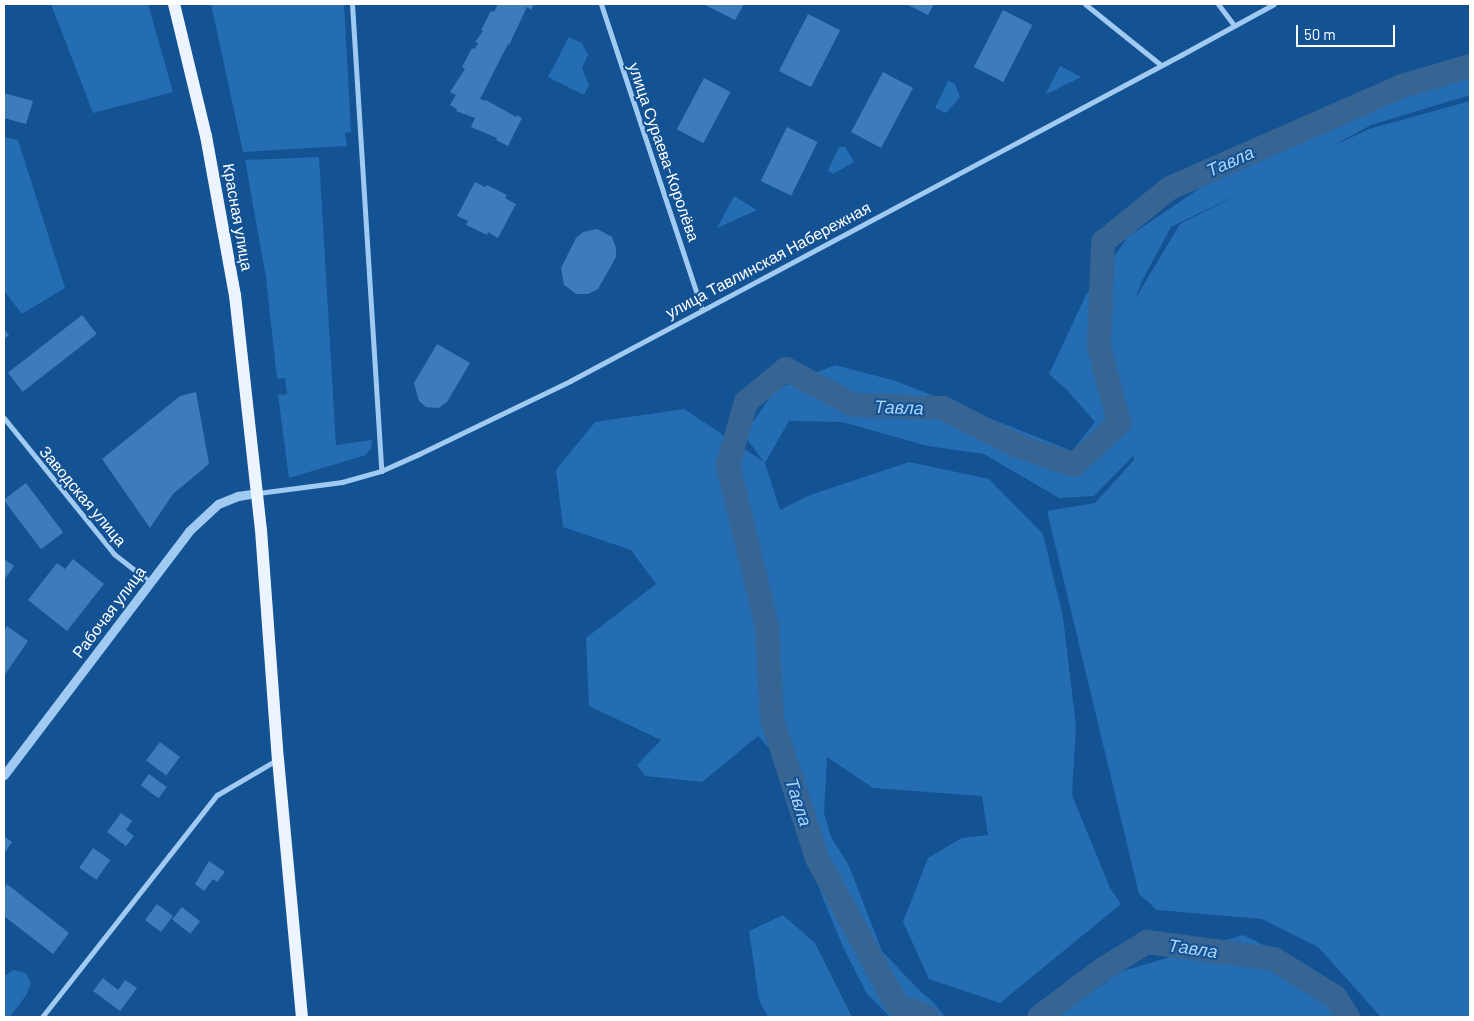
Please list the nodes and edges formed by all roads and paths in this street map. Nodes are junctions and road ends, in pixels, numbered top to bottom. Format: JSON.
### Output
{"nodes":[{"id":1,"x":174,"y":4,"type":"edge"},
{"id":2,"x":352,"y":4,"type":"edge"},
{"id":3,"x":601,"y":4,"type":"edge"},
{"id":4,"x":1085,"y":4,"type":"edge"},
{"id":5,"x":1218,"y":4,"type":"edge"},
{"id":6,"x":1274,"y":4,"type":"edge"},
{"id":7,"x":1234,"y":25,"type":"junction"},
{"id":8,"x":1161,"y":65,"type":"junction"},
{"id":9,"x":702,"y":309,"type":"junction"},
{"id":10,"x":4,"y":418,"type":"edge"},
{"id":11,"x":381,"y":471,"type":"junction"},
{"id":12,"x":257,"y":493,"type":"junction"},
{"id":13,"x":150,"y":582,"type":"junction"},
{"id":14,"x":278,"y":759,"type":"junction"},
{"id":15,"x":4,"y":775,"type":"edge"},
{"id":16,"x":42,"y":1017,"type":"edge"},
{"id":17,"x":302,"y":1017,"type":"edge"}],
"edges":[{"from":1,"to":12,"type":"main road","name":"Красная улица"},
{"from":2,"to":11,"type":"street"},
{"from":3,"to":9,"type":"street","name":"улица Сураева-Королёва"},
{"from":4,"to":8,"type":"street"},
{"from":5,"to":7,"type":"street"},
{"from":6,"to":7,"type":"street","name":"улица Тавлинская Набережная"},
{"from":7,"to":8,"type":"street","name":"улица Тавлинская Набережная"},
{"from":8,"to":9,"type":"street","name":"улица Тавлинская Набережная"},
{"from":9,"to":11,"type":"street","name":"улица Тавлинская Набережная"},
{"from":10,"to":13,"type":"street","name":"Заводская улица"},
{"from":11,"to":12,"type":"street","name":"улица Тавлинская Набережная"},
{"from":12,"to":13,"type":"street","name":"Рабочая улица"},
{"from":12,"to":14,"type":"main road","name":"Красная улица"},
{"from":13,"to":15,"type":"street","name":"Рабочая улица"},
{"from":14,"to":16,"type":"street"},
{"from":14,"to":17,"type":"main road","name":"Красная улица"}]}
